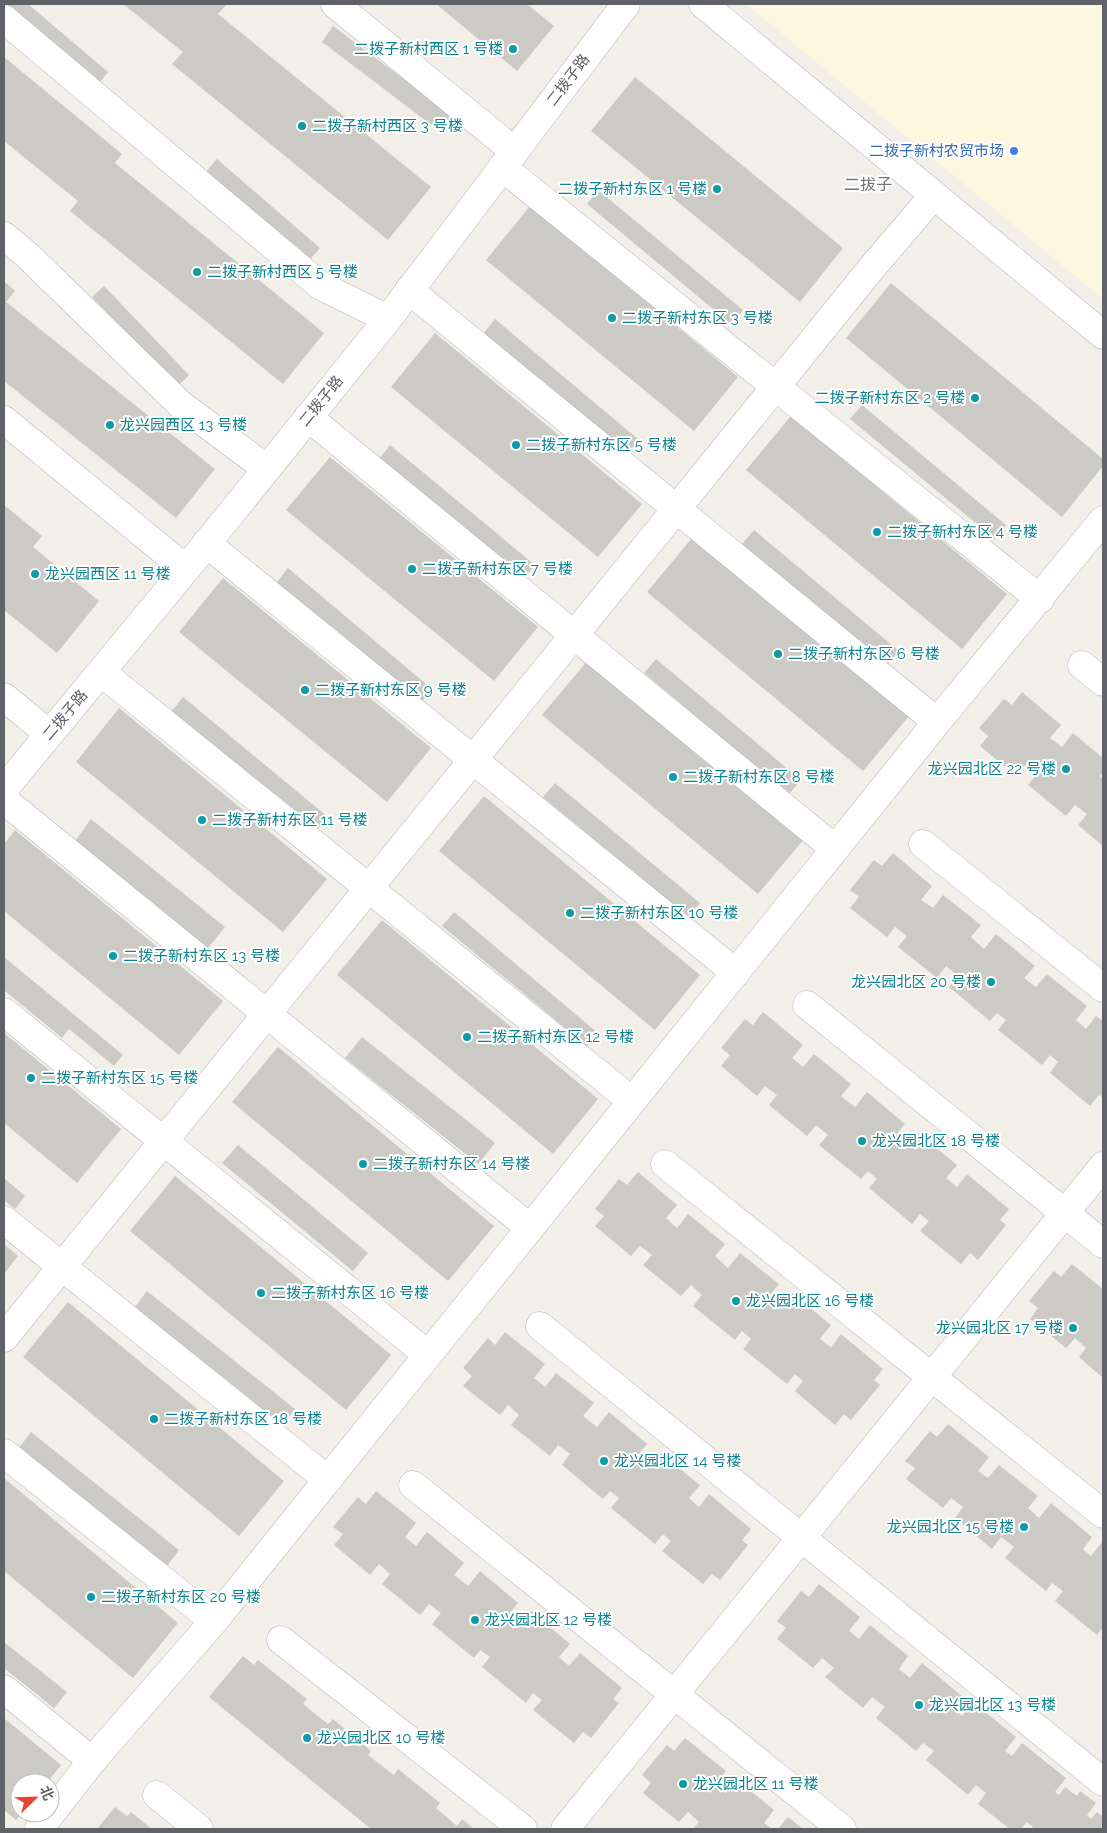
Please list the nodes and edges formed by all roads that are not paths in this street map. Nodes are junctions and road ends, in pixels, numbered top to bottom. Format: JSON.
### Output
{"nodes":[{"id":1,"x":335,"y":4,"type":"edge"},
{"id":2,"x":626,"y":4,"type":"edge"},
{"id":3,"x":703,"y":4,"type":"edge"},
{"id":4,"x":4,"y":19,"type":"edge"},
{"id":5,"x":508,"y":159,"type":"junction"},
{"id":6,"x":934,"y":195,"type":"junction"},
{"id":7,"x":4,"y":236,"type":"edge"},
{"id":8,"x":409,"y":290,"type":"junction"},
{"id":9,"x":388,"y":318,"type":"junction"},
{"id":10,"x":1103,"y":335,"type":"edge"},
{"id":11,"x":775,"y":386,"type":"junction"},
{"id":12,"x":308,"y":417,"type":"junction"},
{"id":13,"x":4,"y":420,"type":"edge"},
{"id":14,"x":267,"y":469,"type":"junction"},
{"id":15,"x":676,"y":509,"type":"junction"},
{"id":16,"x":1103,"y":520,"type":"edge"},
{"id":17,"x":206,"y":543,"type":"junction"},
{"id":18,"x":186,"y":569,"type":"junction"},
{"id":19,"x":1040,"y":599,"type":"junction"},
{"id":20,"x":574,"y":635,"type":"junction"},
{"id":21,"x":1082,"y":665,"type":"dead end"},
{"id":22,"x":101,"y":672,"type":"junction"},
{"id":23,"x":1103,"y":682,"type":"edge"},
{"id":24,"x":4,"y":697,"type":"edge"},
{"id":25,"x":937,"y":722,"type":"junction"},
{"id":26,"x":49,"y":734,"type":"junction"},
{"id":27,"x":473,"y":760,"type":"junction"},
{"id":28,"x":4,"y":789,"type":"edge"},
{"id":29,"x":4,"y":800,"type":"edge"},
{"id":30,"x":923,"y":844,"type":"dead end"},
{"id":31,"x":835,"y":849,"type":"junction"},
{"id":32,"x":368,"y":888,"type":"junction"},
{"id":33,"x":736,"y":973,"type":"junction"},
{"id":34,"x":1103,"y":988,"type":"edge"},
{"id":35,"x":807,"y":1005,"type":"dead end"},
{"id":36,"x":4,"y":1012,"type":"edge"},
{"id":37,"x":266,"y":1014,"type":"junction"},
{"id":38,"x":632,"y":1101,"type":"junction"},
{"id":39,"x":163,"y":1141,"type":"junction"},
{"id":40,"x":665,"y":1164,"type":"dead end"},
{"id":41,"x":1103,"y":1166,"type":"edge"},
{"id":42,"x":1065,"y":1213,"type":"junction"},
{"id":43,"x":4,"y":1220,"type":"edge"},
{"id":44,"x":530,"y":1228,"type":"junction"},
{"id":45,"x":1103,"y":1244,"type":"edge"},
{"id":46,"x":62,"y":1267,"type":"junction"},
{"id":47,"x":540,"y":1326,"type":"dead end"},
{"id":48,"x":4,"y":1338,"type":"edge"},
{"id":49,"x":428,"y":1355,"type":"junction"},
{"id":50,"x":932,"y":1377,"type":"junction"},
{"id":51,"x":4,"y":1454,"type":"edge"},
{"id":52,"x":328,"y":1480,"type":"junction"},
{"id":53,"x":413,"y":1485,"type":"dead end"},
{"id":54,"x":1103,"y":1514,"type":"edge"},
{"id":55,"x":802,"y":1538,"type":"junction"},
{"id":56,"x":214,"y":1621,"type":"junction"},
{"id":57,"x":281,"y":1640,"type":"dead end"},
{"id":58,"x":4,"y":1689,"type":"edge"},
{"id":59,"x":674,"y":1695,"type":"junction"},
{"id":60,"x":92,"y":1761,"type":"junction"},
{"id":61,"x":1103,"y":1782,"type":"edge"},
{"id":62,"x":157,"y":1795,"type":"dead end"},
{"id":63,"x":39,"y":1829,"type":"edge"},
{"id":64,"x":199,"y":1829,"type":"edge"},
{"id":65,"x":523,"y":1829,"type":"edge"},
{"id":66,"x":566,"y":1829,"type":"edge"},
{"id":67,"x":842,"y":1829,"type":"edge"}],
"edges":[{"from":1,"to":5,"type":"street"},
{"from":2,"to":5,"type":"street","name":"二拨子路"},
{"from":3,"to":6,"type":"street"},
{"from":4,"to":9,"type":"street"},
{"from":5,"to":8,"type":"street","name":"二拨子路"},
{"from":5,"to":11,"type":"street"},
{"from":6,"to":10,"type":"street"},
{"from":6,"to":11,"type":"street"},
{"from":7,"to":14,"type":"street"},
{"from":8,"to":9,"type":"street","name":"二拨子路"},
{"from":8,"to":15,"type":"street"},
{"from":9,"to":12,"type":"street","name":"二拨子路"},
{"from":11,"to":15,"type":"street"},
{"from":11,"to":19,"type":"street"},
{"from":12,"to":14,"type":"street","name":"二拨子路"},
{"from":12,"to":20,"type":"street"},
{"from":13,"to":18,"type":"street"},
{"from":14,"to":17,"type":"street","name":"二拨子路"},
{"from":15,"to":20,"type":"street"},
{"from":15,"to":25,"type":"street"},
{"from":16,"to":19,"type":"street"},
{"from":17,"to":18,"type":"street","name":"二拨子路"},
{"from":17,"to":27,"type":"street"},
{"from":18,"to":22,"type":"street","name":"二拨子路"},
{"from":19,"to":25,"type":"street"},
{"from":20,"to":27,"type":"street"},
{"from":20,"to":31,"type":"street"},
{"from":21,"to":23,"type":"street"},
{"from":22,"to":26,"type":"street","name":"二拨子路"},
{"from":22,"to":32,"type":"street"},
{"from":24,"to":26,"type":"street"},
{"from":25,"to":31,"type":"street"},
{"from":26,"to":28,"type":"street","name":"二拨子路"},
{"from":27,"to":32,"type":"street"},
{"from":27,"to":33,"type":"street"},
{"from":29,"to":37,"type":"street"},
{"from":30,"to":34,"type":"street"},
{"from":31,"to":33,"type":"street"},
{"from":32,"to":37,"type":"street"},
{"from":32,"to":38,"type":"street"},
{"from":33,"to":38,"type":"street"},
{"from":35,"to":42,"type":"street"},
{"from":36,"to":39,"type":"street"},
{"from":37,"to":39,"type":"street"},
{"from":37,"to":44,"type":"street"},
{"from":38,"to":44,"type":"street"},
{"from":39,"to":46,"type":"street"},
{"from":39,"to":49,"type":"street"},
{"from":40,"to":50,"type":"street"},
{"from":41,"to":42,"type":"street"},
{"from":42,"to":45,"type":"street"},
{"from":42,"to":50,"type":"street"},
{"from":43,"to":46,"type":"street"},
{"from":44,"to":49,"type":"street"},
{"from":46,"to":48,"type":"street"},
{"from":46,"to":52,"type":"street"},
{"from":47,"to":55,"type":"street"},
{"from":49,"to":52,"type":"street"},
{"from":50,"to":54,"type":"street"},
{"from":50,"to":55,"type":"street"},
{"from":51,"to":56,"type":"street"},
{"from":52,"to":56,"type":"street"},
{"from":53,"to":59,"type":"street"},
{"from":55,"to":59,"type":"street"},
{"from":55,"to":61,"type":"street"},
{"from":56,"to":60,"type":"street"},
{"from":57,"to":65,"type":"street"},
{"from":58,"to":60,"type":"street"},
{"from":59,"to":66,"type":"street"},
{"from":59,"to":67,"type":"street"},
{"from":60,"to":63,"type":"street"},
{"from":62,"to":64,"type":"street"}]}
